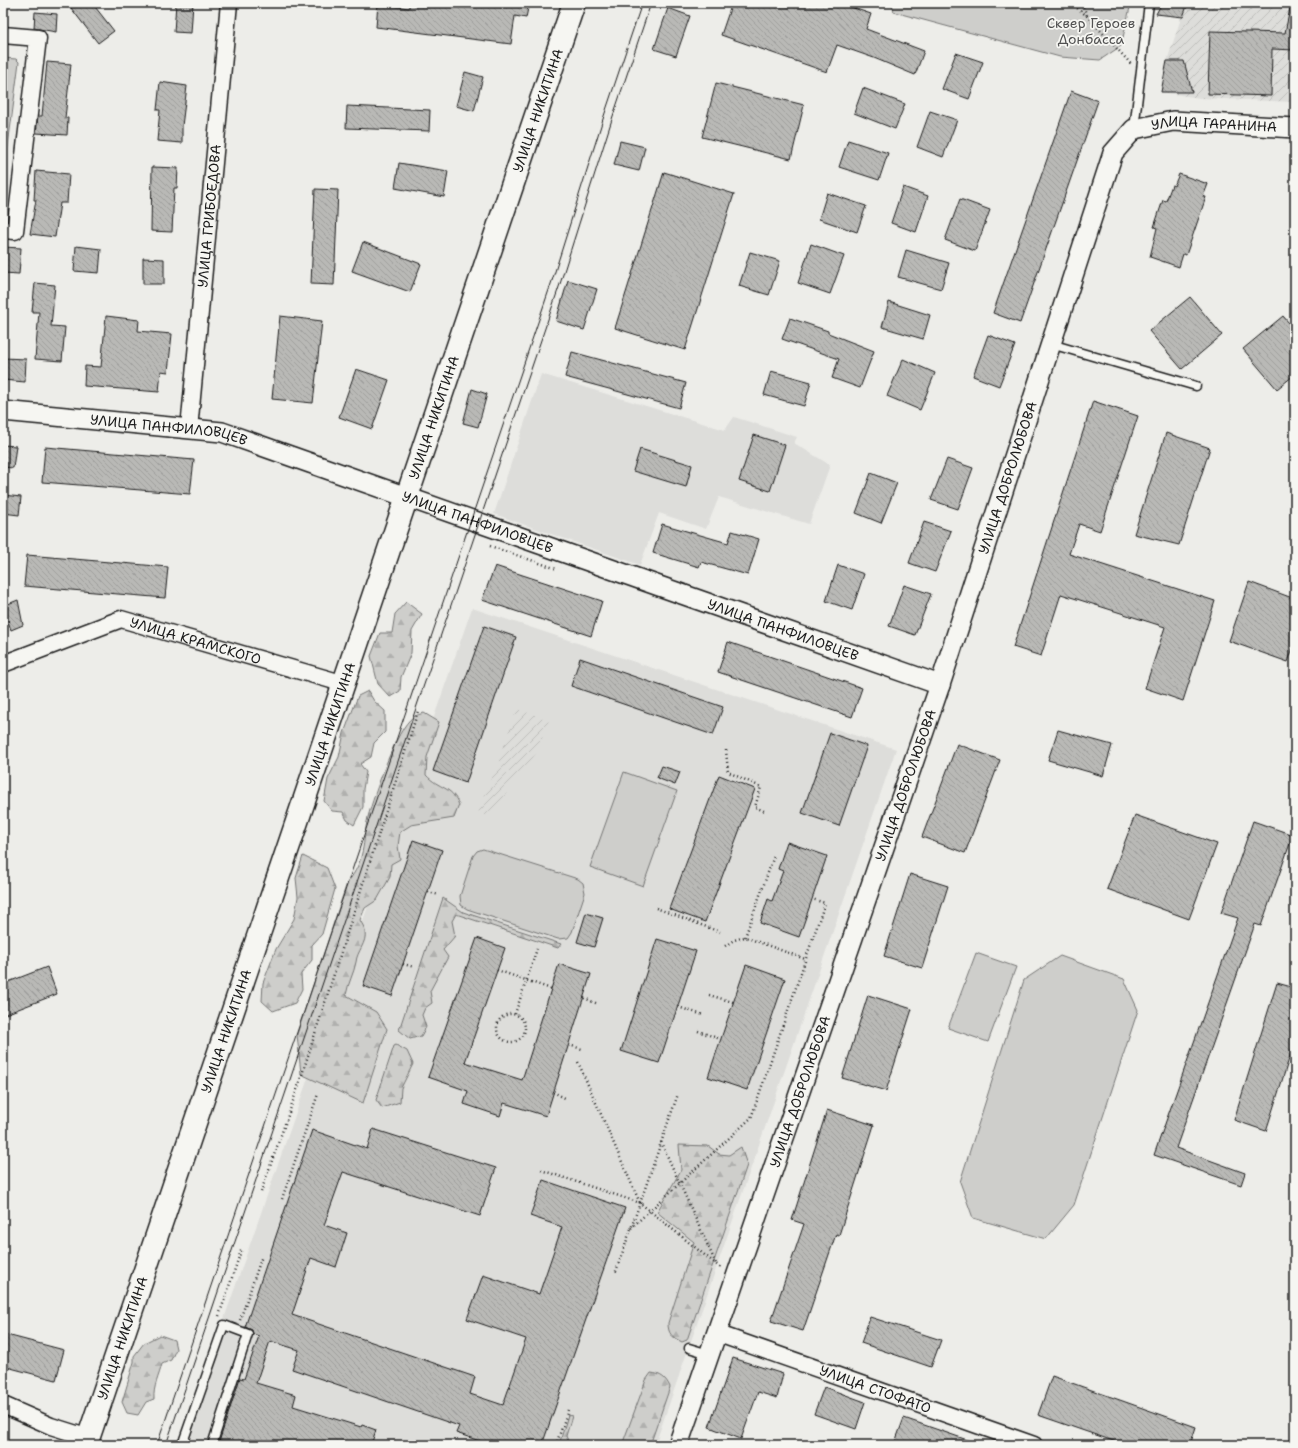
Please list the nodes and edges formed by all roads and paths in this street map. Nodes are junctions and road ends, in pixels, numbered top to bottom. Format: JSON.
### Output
{"nodes":[{"id":1,"x":229,"y":3,"type":"edge"},
{"id":2,"x":574,"y":3,"type":"edge"},
{"id":3,"x":1071,"y":3,"type":"edge"},
{"id":4,"x":1082,"y":3,"type":"edge"},
{"id":5,"x":1149,"y":3,"type":"edge"},
{"id":6,"x":1087,"y":16,"type":"junction"},
{"id":7,"x":3,"y":34,"type":"edge"},
{"id":8,"x":1140,"y":74,"type":"junction"},
{"id":9,"x":1295,"y":128,"type":"edge"},
{"id":10,"x":1134,"y":129,"type":"junction"},
{"id":11,"x":3,"y":230,"type":"edge"},
{"id":12,"x":1051,"y":344,"type":"junction"},
{"id":13,"x":1196,"y":386,"type":"dead end"},
{"id":14,"x":3,"y":411,"type":"edge"},
{"id":15,"x":188,"y":429,"type":"junction"},
{"id":16,"x":408,"y":498,"type":"junction"},
{"id":17,"x":3,"y":664,"type":"edge"},
{"id":18,"x":345,"y":684,"type":"junction"},
{"id":19,"x":940,"y":685,"type":"junction"},
{"id":20,"x":418,"y":711,"type":"dead end"},
{"id":21,"x":726,"y":750,"type":"dead end"},
{"id":22,"x":764,"y":811,"type":"dead end"},
{"id":23,"x":774,"y":856,"type":"dead end"},
{"id":24,"x":428,"y":892,"type":"dead end"},
{"id":25,"x":439,"y":895,"type":"dead end"},
{"id":26,"x":812,"y":899,"type":"dead end"},
{"id":27,"x":656,"y":908,"type":"dead end"},
{"id":28,"x":720,"y":932,"type":"dead end"},
{"id":29,"x":744,"y":937,"type":"junction"},
{"id":30,"x":724,"y":946,"type":"dead end"},
{"id":31,"x":537,"y":949,"type":"dead end"},
{"id":32,"x":806,"y":959,"type":"junction"},
{"id":33,"x":403,"y":964,"type":"dead end"},
{"id":34,"x":414,"y":967,"type":"dead end"},
{"id":35,"x":497,"y":970,"type":"dead end"},
{"id":36,"x":526,"y":980,"type":"junction"},
{"id":37,"x":551,"y":989,"type":"dead end"},
{"id":38,"x":709,"y":995,"type":"dead end"},
{"id":39,"x":584,"y":998,"type":"dead end"},
{"id":40,"x":733,"y":1002,"type":"dead end"},
{"id":41,"x":598,"y":1004,"type":"dead end"},
{"id":42,"x":678,"y":1007,"type":"dead end"},
{"id":43,"x":515,"y":1014,"type":"junction"},
{"id":44,"x":703,"y":1015,"type":"dead end"},
{"id":45,"x":698,"y":1031,"type":"dead end"},
{"id":46,"x":720,"y":1039,"type":"dead end"},
{"id":47,"x":569,"y":1045,"type":"dead end"},
{"id":48,"x":582,"y":1049,"type":"dead end"},
{"id":49,"x":578,"y":1062,"type":"dead end"},
{"id":50,"x":553,"y":1092,"type":"dead end"},
{"id":51,"x":318,"y":1094,"type":"dead end"},
{"id":52,"x":678,"y":1094,"type":"dead end"},
{"id":53,"x":565,"y":1098,"type":"dead end"},
{"id":54,"x":661,"y":1142,"type":"junction"},
{"id":55,"x":541,"y":1170,"type":"dead end"},
{"id":56,"x":680,"y":1184,"type":"junction"},
{"id":57,"x":261,"y":1192,"type":"dead end"},
{"id":58,"x":282,"y":1199,"type":"dead end"},
{"id":59,"x":640,"y":1203,"type":"junction"},
{"id":60,"x":650,"y":1212,"type":"junction"},
{"id":61,"x":631,"y":1228,"type":"junction"},
{"id":62,"x":262,"y":1256,"type":"dead end"},
{"id":63,"x":717,"y":1266,"type":"junction"},
{"id":64,"x":615,"y":1274,"type":"dead end"},
{"id":65,"x":736,"y":1276,"type":"junction"},
{"id":66,"x":237,"y":1330,"type":"junction"},
{"id":67,"x":716,"y":1333,"type":"junction"},
{"id":68,"x":689,"y":1348,"type":"dead end"},
{"id":69,"x":709,"y":1354,"type":"junction"},
{"id":70,"x":3,"y":1405,"type":"edge"},
{"id":71,"x":568,"y":1410,"type":"dead end"},
{"id":72,"x":88,"y":1442,"type":"edge"},
{"id":73,"x":182,"y":1445,"type":"edge"},
{"id":74,"x":212,"y":1445,"type":"edge"},
{"id":75,"x":556,"y":1445,"type":"edge"},
{"id":76,"x":678,"y":1445,"type":"edge"},
{"id":77,"x":1034,"y":1445,"type":"edge"}],
"edges":[{"from":1,"to":15,"type":"street","name":"УЛИЦА ГРИБОЕДОВА"},
{"from":2,"to":16,"type":"main road","name":"УЛИЦА НИКИТИНА"},
{"from":3,"to":6,"type":"path"},
{"from":4,"to":6,"type":"path"},
{"from":5,"to":8,"type":"lane"},
{"from":6,"to":8,"type":"path"},
{"from":7,"to":11,"type":"street"},
{"from":8,"to":10,"type":"lane"},
{"from":9,"to":10,"type":"street","name":"УЛИЦА ГАРАНИНА"},
{"from":10,"to":12,"type":"street","name":"УЛИЦА ДОБРОЛЮБОВА"},
{"from":12,"to":13,"type":"lane"},
{"from":12,"to":19,"type":"street","name":"УЛИЦА ДОБРОЛЮБОВА"},
{"from":14,"to":15,"type":"street","name":"УЛИЦА ПАНФИЛОВЦЕВ"},
{"from":15,"to":16,"type":"street","name":"УЛИЦА ПАНФИЛОВЦЕВ"},
{"from":16,"to":18,"type":"main road","name":"УЛИЦА НИКИТИНА"},
{"from":16,"to":19,"type":"street","name":"УЛИЦА ПАНФИЛОВЦЕВ"},
{"from":17,"to":18,"type":"street","name":"УЛИЦА КРАМСКОГО"},
{"from":18,"to":72,"type":"main road","name":"УЛИЦА НИКИТИНА"},
{"from":19,"to":65,"type":"street","name":"УЛИЦА ДОБРОЛЮБОВА"},
{"from":20,"to":57,"type":"path"},
{"from":21,"to":22,"type":"path"},
{"from":23,"to":29,"type":"path"},
{"from":24,"to":25,"type":"path"},
{"from":26,"to":32,"type":"path"},
{"from":27,"to":28,"type":"path"},
{"from":29,"to":30,"type":"path"},
{"from":29,"to":32,"type":"path"},
{"from":31,"to":36,"type":"path"},
{"from":32,"to":56,"type":"path"},
{"from":33,"to":34,"type":"path"},
{"from":35,"to":36,"type":"path"},
{"from":36,"to":37,"type":"path"},
{"from":36,"to":43,"type":"path"},
{"from":38,"to":40,"type":"path"},
{"from":39,"to":41,"type":"path"},
{"from":42,"to":44,"type":"path"},
{"from":43,"to":43,"type":"path"},
{"from":45,"to":46,"type":"path"},
{"from":47,"to":48,"type":"path"},
{"from":49,"to":59,"type":"path"},
{"from":50,"to":53,"type":"path"},
{"from":51,"to":58,"type":"path"},
{"from":52,"to":54,"type":"path"},
{"from":54,"to":56,"type":"path"},
{"from":54,"to":59,"type":"path"},
{"from":55,"to":59,"type":"path"},
{"from":56,"to":60,"type":"path"},
{"from":56,"to":63,"type":"path"},
{"from":59,"to":60,"type":"path"},
{"from":59,"to":61,"type":"path"},
{"from":60,"to":61,"type":"path"},
{"from":60,"to":63,"type":"path"},
{"from":61,"to":64,"type":"path"},
{"from":62,"to":66,"type":"path"},
{"from":63,"to":65,"type":"path"},
{"from":65,"to":67,"type":"street","name":"УЛИЦА ДОБРОЛЮБОВА"},
{"from":66,"to":73,"type":"lane"},
{"from":66,"to":74,"type":"lane"},
{"from":67,"to":69,"type":"street","name":"УЛИЦА ДОБРОЛЮБОВА"},
{"from":67,"to":77,"type":"street","name":"УЛИЦА СТОФАТО"},
{"from":68,"to":69,"type":"lane"},
{"from":69,"to":76,"type":"street","name":"УЛИЦА ДОБРОЛЮБОВА"},
{"from":70,"to":72,"type":"street"},
{"from":71,"to":75,"type":"path"}]}
